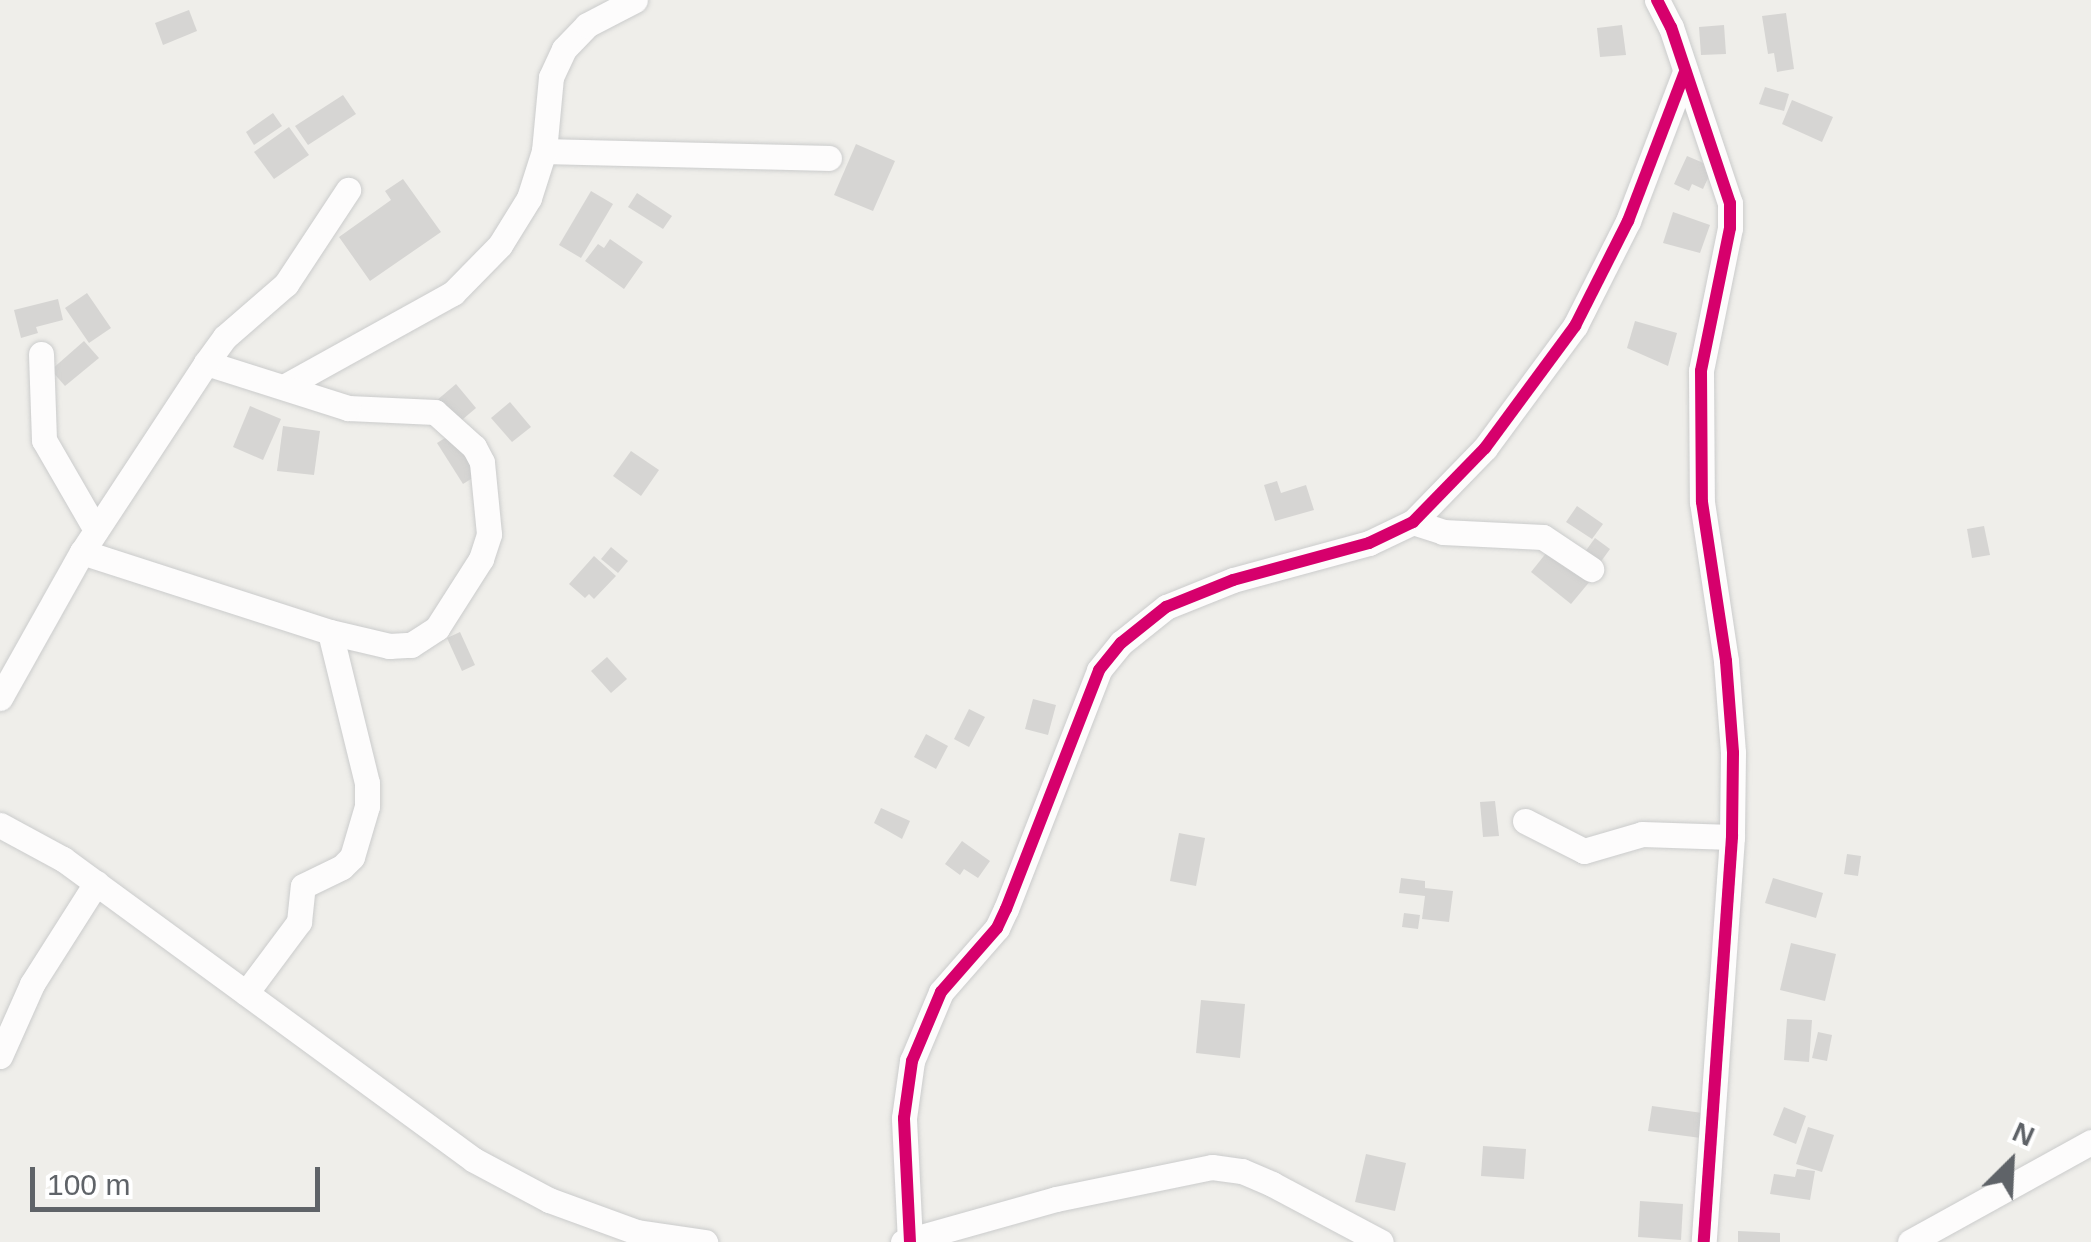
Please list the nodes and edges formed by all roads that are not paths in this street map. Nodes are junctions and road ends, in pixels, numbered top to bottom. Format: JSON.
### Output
{"nodes":[{"id":1,"x":635,"y":0,"type":"edge"},
{"id":2,"x":1657,"y":0,"type":"edge"},
{"id":3,"x":1685,"y":72,"type":"junction"},
{"id":4,"x":544,"y":151,"type":"junction"},
{"id":5,"x":829,"y":158,"type":"dead end"},
{"id":6,"x":348,"y":190,"type":"dead end"},
{"id":7,"x":41,"y":354,"type":"dead end"},
{"id":8,"x":206,"y":363,"type":"junction"},
{"id":9,"x":287,"y":386,"type":"junction"},
{"id":10,"x":1413,"y":522,"type":"junction"},
{"id":11,"x":96,"y":530,"type":"junction"},
{"id":12,"x":82,"y":552,"type":"junction"},
{"id":13,"x":1591,"y":568,"type":"dead end"},
{"id":14,"x":330,"y":632,"type":"junction"},
{"id":15,"x":0,"y":698,"type":"edge"},
{"id":16,"x":1525,"y":822,"type":"dead end"},
{"id":17,"x":0,"y":825,"type":"edge"},
{"id":18,"x":1732,"y":837,"type":"junction"},
{"id":19,"x":96,"y":882,"type":"junction"},
{"id":20,"x":246,"y":993,"type":"junction"},
{"id":21,"x":0,"y":1056,"type":"edge"},
{"id":22,"x":2091,"y":1142,"type":"edge"},
{"id":23,"x":705,"y":1242,"type":"edge"},
{"id":24,"x":908,"y":1242,"type":"edge"},
{"id":25,"x":1380,"y":1242,"type":"edge"},
{"id":26,"x":1704,"y":1242,"type":"edge"},
{"id":27,"x":1910,"y":1242,"type":"edge"}],
"edges":[{"from":1,"to":4,"type":"street"},
{"from":2,"to":3,"type":"street"},
{"from":3,"to":10,"type":"street"},
{"from":3,"to":18,"type":"street"},
{"from":4,"to":5,"type":"street"},
{"from":4,"to":9,"type":"street"},
{"from":6,"to":8,"type":"street"},
{"from":7,"to":11,"type":"street"},
{"from":8,"to":9,"type":"street"},
{"from":8,"to":11,"type":"street"},
{"from":9,"to":14,"type":"street"},
{"from":10,"to":13,"type":"street"},
{"from":10,"to":24,"type":"street"},
{"from":11,"to":12,"type":"street"},
{"from":12,"to":14,"type":"street"},
{"from":12,"to":15,"type":"street"},
{"from":14,"to":20,"type":"street"},
{"from":16,"to":18,"type":"street"},
{"from":17,"to":19,"type":"street"},
{"from":18,"to":26,"type":"street"},
{"from":19,"to":20,"type":"street"},
{"from":19,"to":21,"type":"street"},
{"from":20,"to":23,"type":"street"},
{"from":22,"to":27,"type":"street"},
{"from":24,"to":25,"type":"street"}]}
